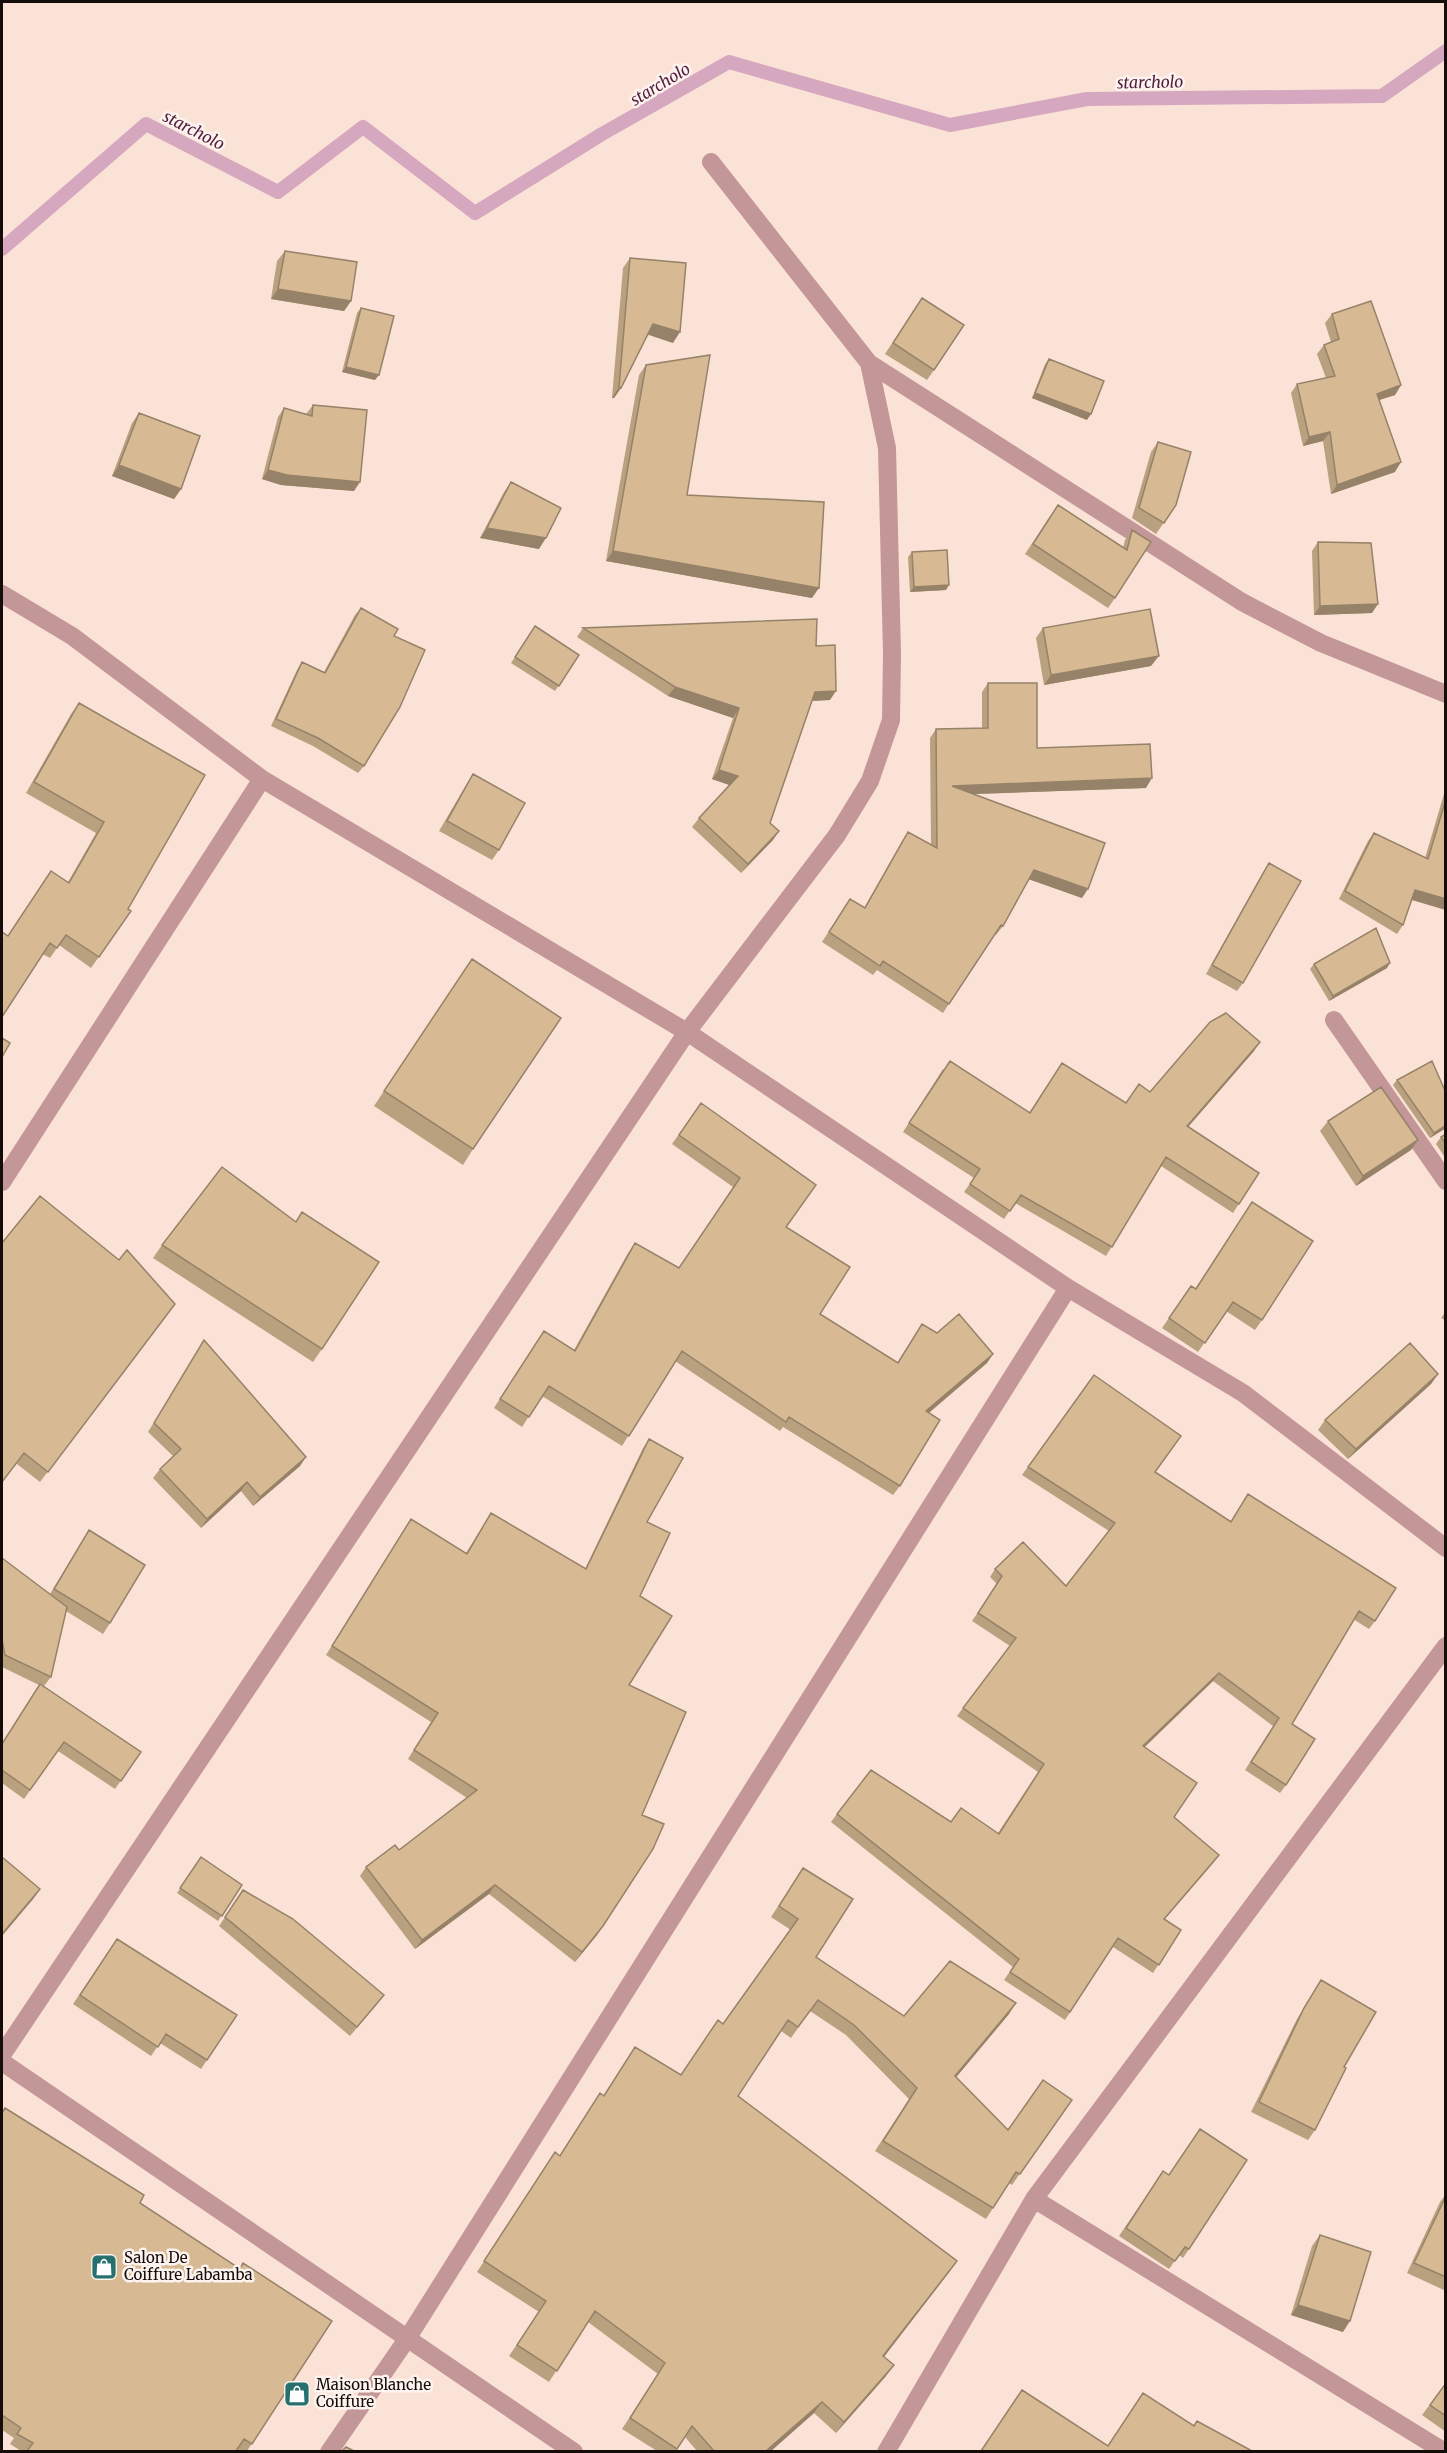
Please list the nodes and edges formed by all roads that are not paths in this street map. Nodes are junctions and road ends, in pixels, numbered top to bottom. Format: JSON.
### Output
{"nodes":[{"id":1,"x":711,"y":162,"type":"dead end"},
{"id":2,"x":869,"y":363,"type":"junction"},
{"id":3,"x":2,"y":594,"type":"edge"},
{"id":4,"x":1446,"y":694,"type":"edge"},
{"id":5,"x":262,"y":779,"type":"junction"},
{"id":6,"x":1334,"y":1020,"type":"dead end"},
{"id":7,"x":687,"y":1032,"type":"junction"},
{"id":8,"x":1446,"y":1181,"type":"edge"},
{"id":9,"x":2,"y":1182,"type":"edge"},
{"id":10,"x":1068,"y":1288,"type":"junction"},
{"id":11,"x":1446,"y":1548,"type":"edge"},
{"id":12,"x":1446,"y":1646,"type":"edge"},
{"id":13,"x":2,"y":2055,"type":"edge"},
{"id":14,"x":2,"y":2062,"type":"edge"},
{"id":15,"x":1034,"y":2199,"type":"junction"},
{"id":16,"x":407,"y":2339,"type":"junction"},
{"id":17,"x":329,"y":2451,"type":"edge"},
{"id":18,"x":574,"y":2451,"type":"edge"},
{"id":19,"x":886,"y":2451,"type":"edge"},
{"id":20,"x":1445,"y":2451,"type":"edge"}],
"edges":[{"from":1,"to":2,"type":"street"},
{"from":2,"to":4,"type":"street"},
{"from":2,"to":7,"type":"street"},
{"from":3,"to":5,"type":"street"},
{"from":5,"to":7,"type":"street"},
{"from":5,"to":9,"type":"street"},
{"from":6,"to":8,"type":"street"},
{"from":7,"to":10,"type":"street"},
{"from":7,"to":13,"type":"street"},
{"from":10,"to":11,"type":"street"},
{"from":10,"to":16,"type":"street"},
{"from":12,"to":15,"type":"street"},
{"from":14,"to":16,"type":"street"},
{"from":15,"to":19,"type":"street"},
{"from":15,"to":20,"type":"street"},
{"from":16,"to":17,"type":"street"},
{"from":16,"to":18,"type":"street"}]}
